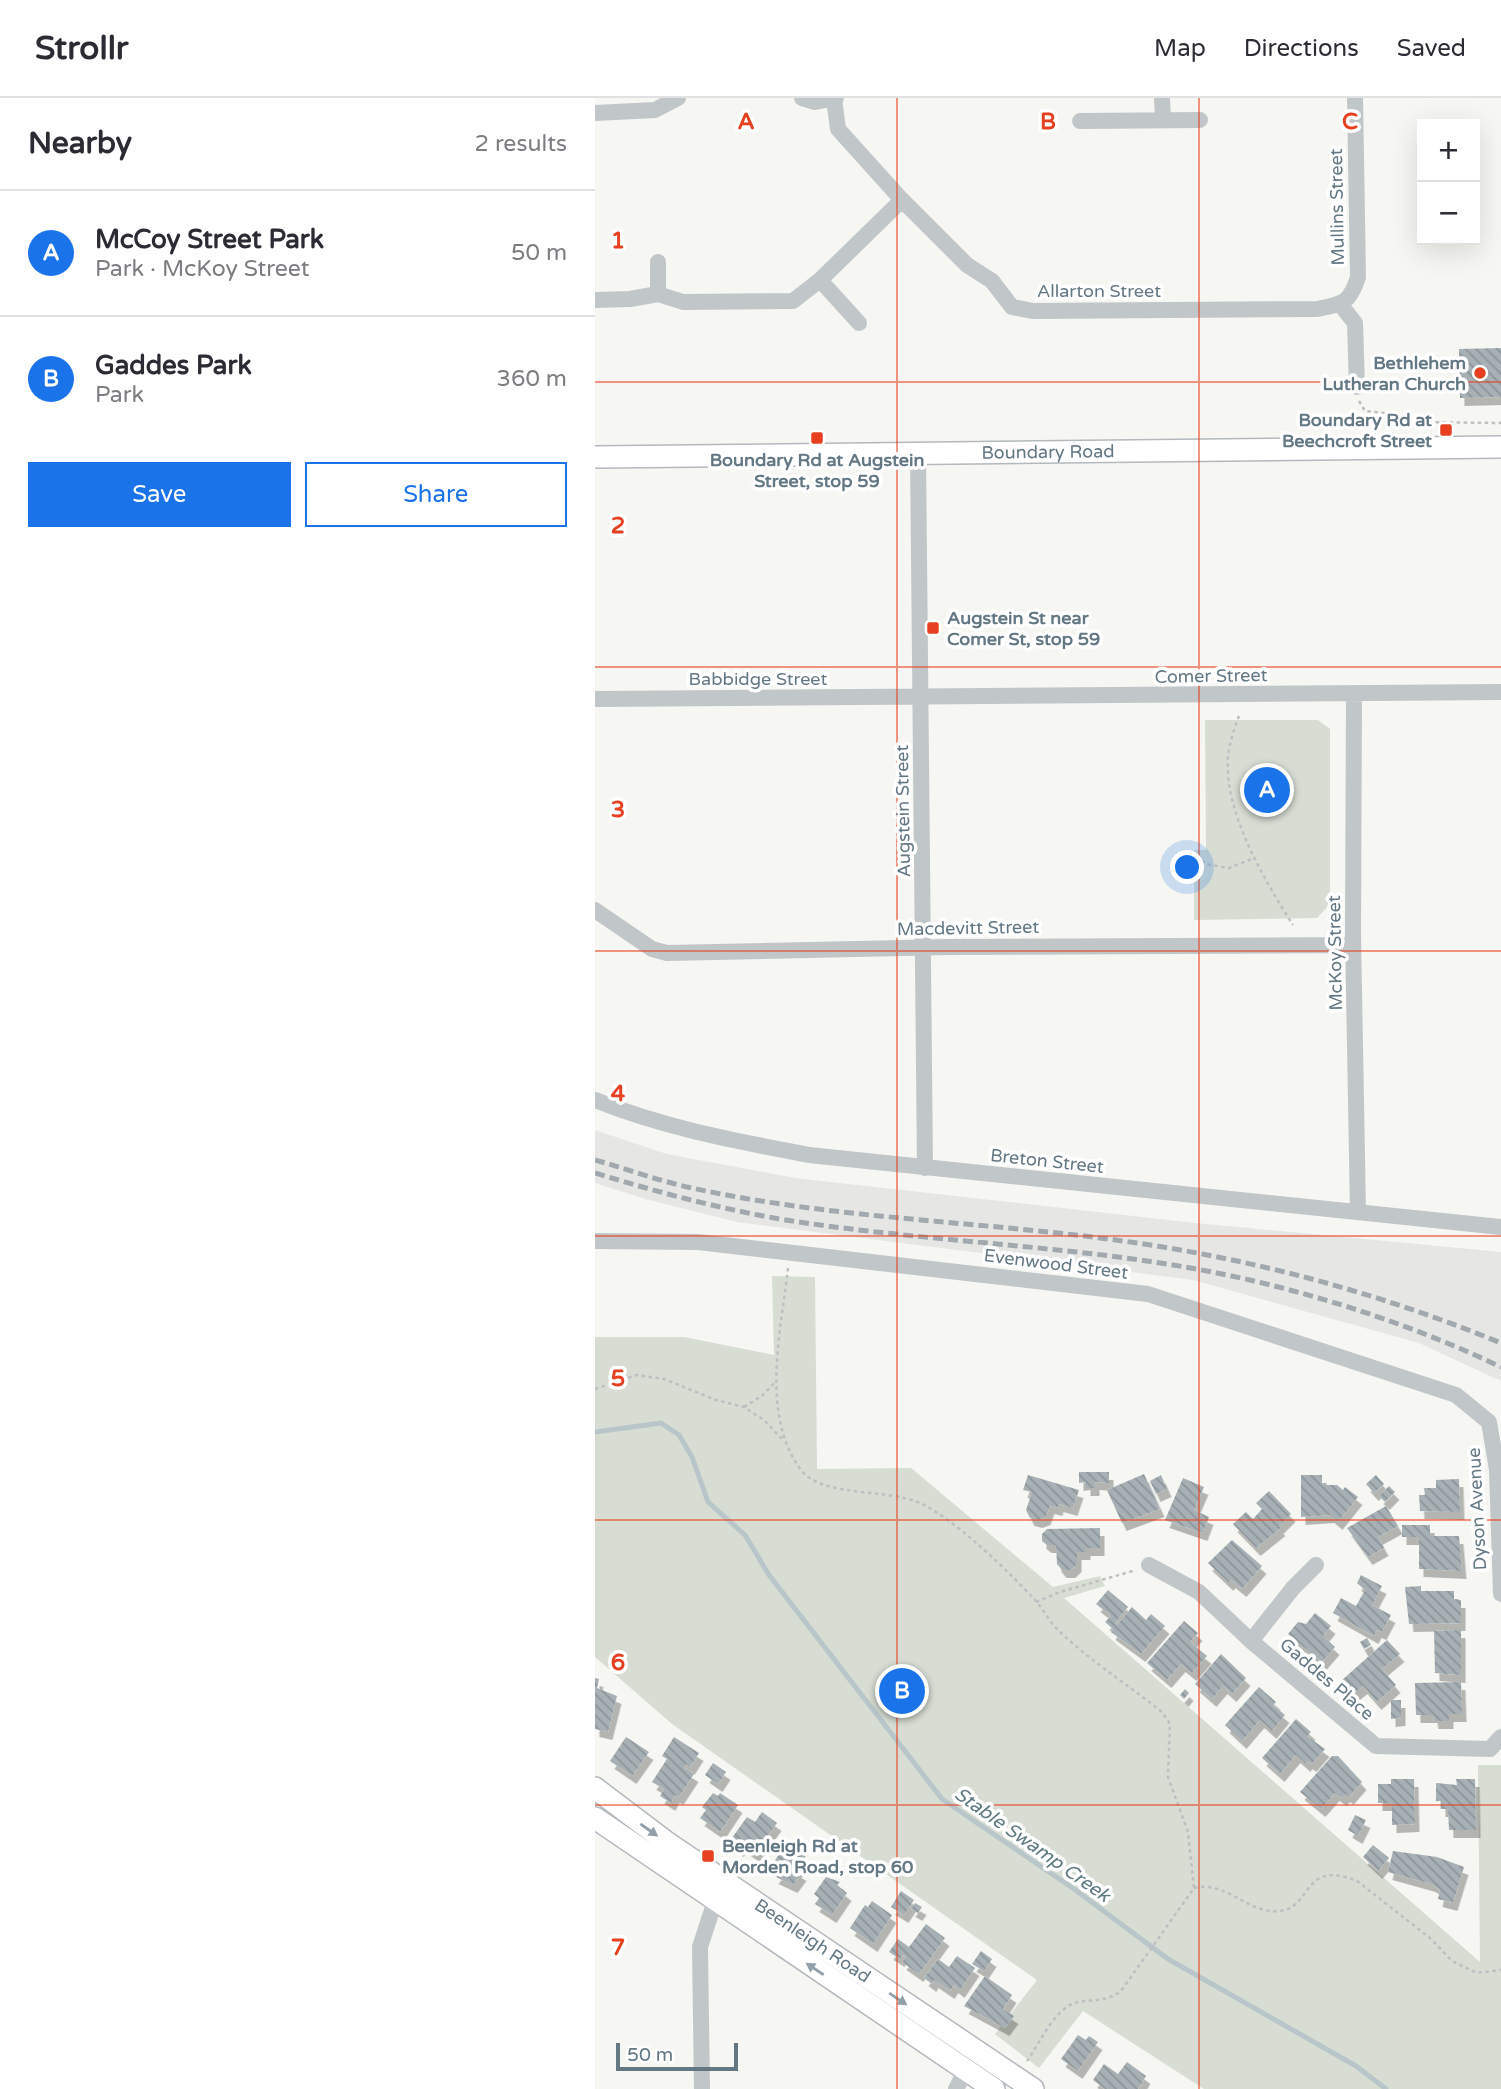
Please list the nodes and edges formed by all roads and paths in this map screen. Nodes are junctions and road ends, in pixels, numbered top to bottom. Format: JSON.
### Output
{"nodes":[{"id":1,"x":678,"y":98,"type":"edge"},
{"id":2,"x":802,"y":98,"type":"edge"},
{"id":3,"x":1162,"y":98,"type":"edge"},
{"id":4,"x":1355,"y":98,"type":"edge"},
{"id":5,"x":835,"y":99,"type":"edge"},
{"id":6,"x":595,"y":113,"type":"edge"},
{"id":7,"x":1163,"y":120,"type":"junction"},
{"id":8,"x":1200,"y":120,"type":"dead end"},
{"id":9,"x":1080,"y":121,"type":"dead end"},
{"id":10,"x":902,"y":200,"type":"junction"},
{"id":11,"x":658,"y":262,"type":"dead end"},
{"id":12,"x":820,"y":280,"type":"junction"},
{"id":13,"x":658,"y":294,"type":"junction"},
{"id":14,"x":595,"y":300,"type":"edge"},
{"id":15,"x":1340,"y":304,"type":"junction"},
{"id":16,"x":859,"y":323,"type":"dead end"},
{"id":17,"x":1357,"y":387,"type":"joint"},
{"id":18,"x":1501,"y":423,"type":"edge"},
{"id":19,"x":1501,"y":447,"type":"edge"},
{"id":20,"x":918,"y":454,"type":"junction"},
{"id":21,"x":595,"y":457,"type":"edge"},
{"id":22,"x":1501,"y":692,"type":"edge"},
{"id":23,"x":1354,"y":694,"type":"junction"},
{"id":24,"x":922,"y":696,"type":"junction"},
{"id":25,"x":595,"y":699,"type":"edge"},
{"id":26,"x":1240,"y":716,"type":"dead end"},
{"id":27,"x":1191,"y":853,"type":"dead end"},
{"id":28,"x":1254,"y":858,"type":"junction"},
{"id":29,"x":595,"y":910,"type":"edge"},
{"id":30,"x":1293,"y":925,"type":"dead end"},
{"id":31,"x":1353,"y":945,"type":"junction"},
{"id":32,"x":924,"y":947,"type":"junction"},
{"id":33,"x":595,"y":1100,"type":"edge"},
{"id":34,"x":925,"y":1168,"type":"junction"},
{"id":35,"x":1358,"y":1212,"type":"junction"},
{"id":36,"x":1501,"y":1227,"type":"edge"},
{"id":37,"x":595,"y":1241,"type":"edge"},
{"id":38,"x":789,"y":1252,"type":"junction"},
{"id":39,"x":776,"y":1381,"type":"junction"},
{"id":40,"x":595,"y":1389,"type":"edge"},
{"id":41,"x":744,"y":1407,"type":"junction"},
{"id":42,"x":1489,"y":1422,"type":"joint"},
{"id":43,"x":786,"y":1442,"type":"junction"},
{"id":44,"x":1149,"y":1565,"type":"joint"},
{"id":45,"x":1316,"y":1565,"type":"dead end"},
{"id":46,"x":1501,"y":1594,"type":"edge"},
{"id":47,"x":1036,"y":1602,"type":"junction"},
{"id":48,"x":1251,"y":1641,"type":"junction"},
{"id":49,"x":1501,"y":1737,"type":"edge"},
{"id":50,"x":595,"y":1788,"type":"edge"},
{"id":51,"x":595,"y":1818,"type":"edge"},
{"id":52,"x":1194,"y":1888,"type":"junction"},
{"id":53,"x":715,"y":1901,"type":"junction"},
{"id":54,"x":1501,"y":1970,"type":"edge"},
{"id":55,"x":961,"y":2080,"type":"edge"},
{"id":56,"x":1024,"y":2084,"type":"edge"},
{"id":57,"x":702,"y":2089,"type":"edge"},
{"id":58,"x":994,"y":2089,"type":"edge"}],
"edges":[{"from":1,"to":6,"type":"street"},
{"from":2,"to":5,"type":"street"},
{"from":3,"to":7,"type":"street"},
{"from":4,"to":15,"type":"street","name":"Mullins Street"},
{"from":5,"to":10,"type":"street","name":"Allarton Street"},
{"from":7,"to":8,"type":"street"},
{"from":7,"to":9,"type":"street"},
{"from":10,"to":12,"type":"street"},
{"from":10,"to":15,"type":"street","name":"Allarton Street"},
{"from":11,"to":13,"type":"street"},
{"from":12,"to":13,"type":"street"},
{"from":12,"to":16,"type":"street"},
{"from":13,"to":14,"type":"street"},
{"from":15,"to":17,"type":"street"},
{"from":17,"to":18,"type":"path"},
{"from":19,"to":20,"type":"main road","name":"Boundary Road"},
{"from":20,"to":21,"type":"main road","name":"Boundary Road"},
{"from":20,"to":24,"type":"street","name":"Augstein Street"},
{"from":22,"to":23,"type":"street","name":"Comer Street"},
{"from":23,"to":24,"type":"street","name":"Comer Street"},
{"from":23,"to":31,"type":"street","name":"McKoy Street"},
{"from":24,"to":25,"type":"street","name":"Babbidge Street"},
{"from":24,"to":32,"type":"street","name":"Augstein Street"},
{"from":26,"to":28,"type":"path"},
{"from":27,"to":28,"type":"path"},
{"from":28,"to":30,"type":"path"},
{"from":29,"to":32,"type":"street","name":"Macdevitt Street"},
{"from":31,"to":32,"type":"street","name":"Macdevitt Street"},
{"from":31,"to":35,"type":"street","name":"McKoy Street"},
{"from":32,"to":34,"type":"street","name":"Augstein Street"},
{"from":33,"to":34,"type":"street","name":"Breton Street"},
{"from":34,"to":35,"type":"street","name":"Breton Street"},
{"from":35,"to":36,"type":"street","name":"Breton Street"},
{"from":37,"to":38,"type":"street","name":"Evenwood Street"},
{"from":38,"to":39,"type":"path"},
{"from":38,"to":42,"type":"street","name":"Evenwood Street"},
{"from":39,"to":41,"type":"path"},
{"from":39,"to":43,"type":"path"},
{"from":40,"to":41,"type":"path"},
{"from":41,"to":43,"type":"path"},
{"from":42,"to":46,"type":"street","name":"Dyson Avenue"},
{"from":43,"to":47,"type":"path"},
{"from":44,"to":47,"type":"path"},
{"from":44,"to":48,"type":"street","name":"Gaddes Place"},
{"from":45,"to":48,"type":"street"},
{"from":47,"to":52,"type":"path"},
{"from":48,"to":49,"type":"street","name":"Gaddes Place"},
{"from":50,"to":56,"type":"main road","name":"Beenleigh Road","one_way":true},
{"from":51,"to":53,"type":"main road","name":"Beenleigh Road"},
{"from":52,"to":54,"type":"path"},
{"from":52,"to":56,"type":"path"},
{"from":55,"to":53,"type":"main road","name":"Beenleigh Road","one_way":true},
{"from":53,"to":57,"type":"street"},
{"from":55,"to":58,"type":"main road","name":"Beenleigh Road"}]}
